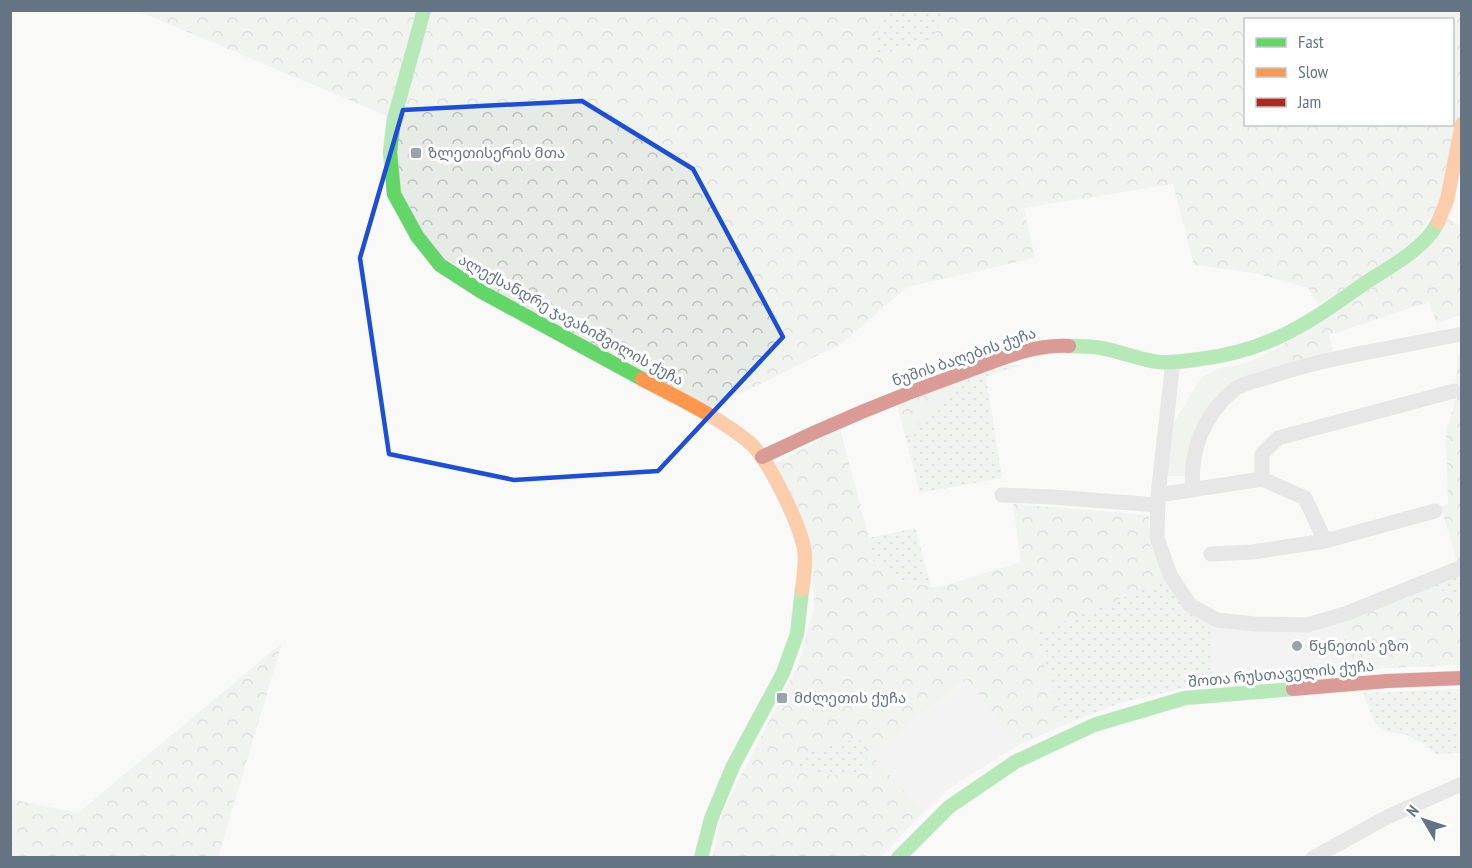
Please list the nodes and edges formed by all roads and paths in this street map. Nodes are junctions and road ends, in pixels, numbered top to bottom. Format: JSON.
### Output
{"nodes":[{"id":1,"x":424,"y":10,"type":"edge"},
{"id":2,"x":1461,"y":124,"type":"edge"},
{"id":3,"x":1461,"y":334,"type":"edge"},
{"id":4,"x":1173,"y":362,"type":"junction"},
{"id":5,"x":1454,"y":391,"type":"dead end"},
{"id":6,"x":762,"y":457,"type":"junction"},
{"id":7,"x":1262,"y":479,"type":"junction"},
{"id":8,"x":1193,"y":490,"type":"junction"},
{"id":9,"x":1002,"y":495,"type":"dead end"},
{"id":10,"x":1158,"y":500,"type":"junction"},
{"id":11,"x":1435,"y":512,"type":"dead end"},
{"id":12,"x":1325,"y":541,"type":"junction"},
{"id":13,"x":1211,"y":554,"type":"dead end"},
{"id":14,"x":1461,"y":567,"type":"edge"},
{"id":15,"x":1461,"y":678,"type":"edge"},
{"id":16,"x":1461,"y":784,"type":"edge"},
{"id":17,"x":701,"y":858,"type":"edge"},
{"id":18,"x":898,"y":858,"type":"edge"},
{"id":19,"x":1313,"y":858,"type":"edge"}],
"edges":[{"from":1,"to":6,"type":"main road","name":"ალექსანდრე ჯავახიშვილის ქუჩა"},
{"from":2,"to":4,"type":"main road","name":"ნუშის ბაღების ქუჩა"},
{"from":3,"to":8,"type":"street"},
{"from":4,"to":6,"type":"main road","name":"ნუშის ბაღების ქუჩა"},
{"from":4,"to":10,"type":"street"},
{"from":5,"to":7,"type":"street"},
{"from":6,"to":17,"type":"main road"},
{"from":7,"to":8,"type":"street"},
{"from":7,"to":12,"type":"street"},
{"from":8,"to":10,"type":"street"},
{"from":9,"to":10,"type":"street"},
{"from":10,"to":14,"type":"street"},
{"from":11,"to":12,"type":"street"},
{"from":12,"to":13,"type":"street"},
{"from":15,"to":18,"type":"main road","name":"შოთა რუსთაველის ქუჩა"},
{"from":16,"to":19,"type":"street"}]}
